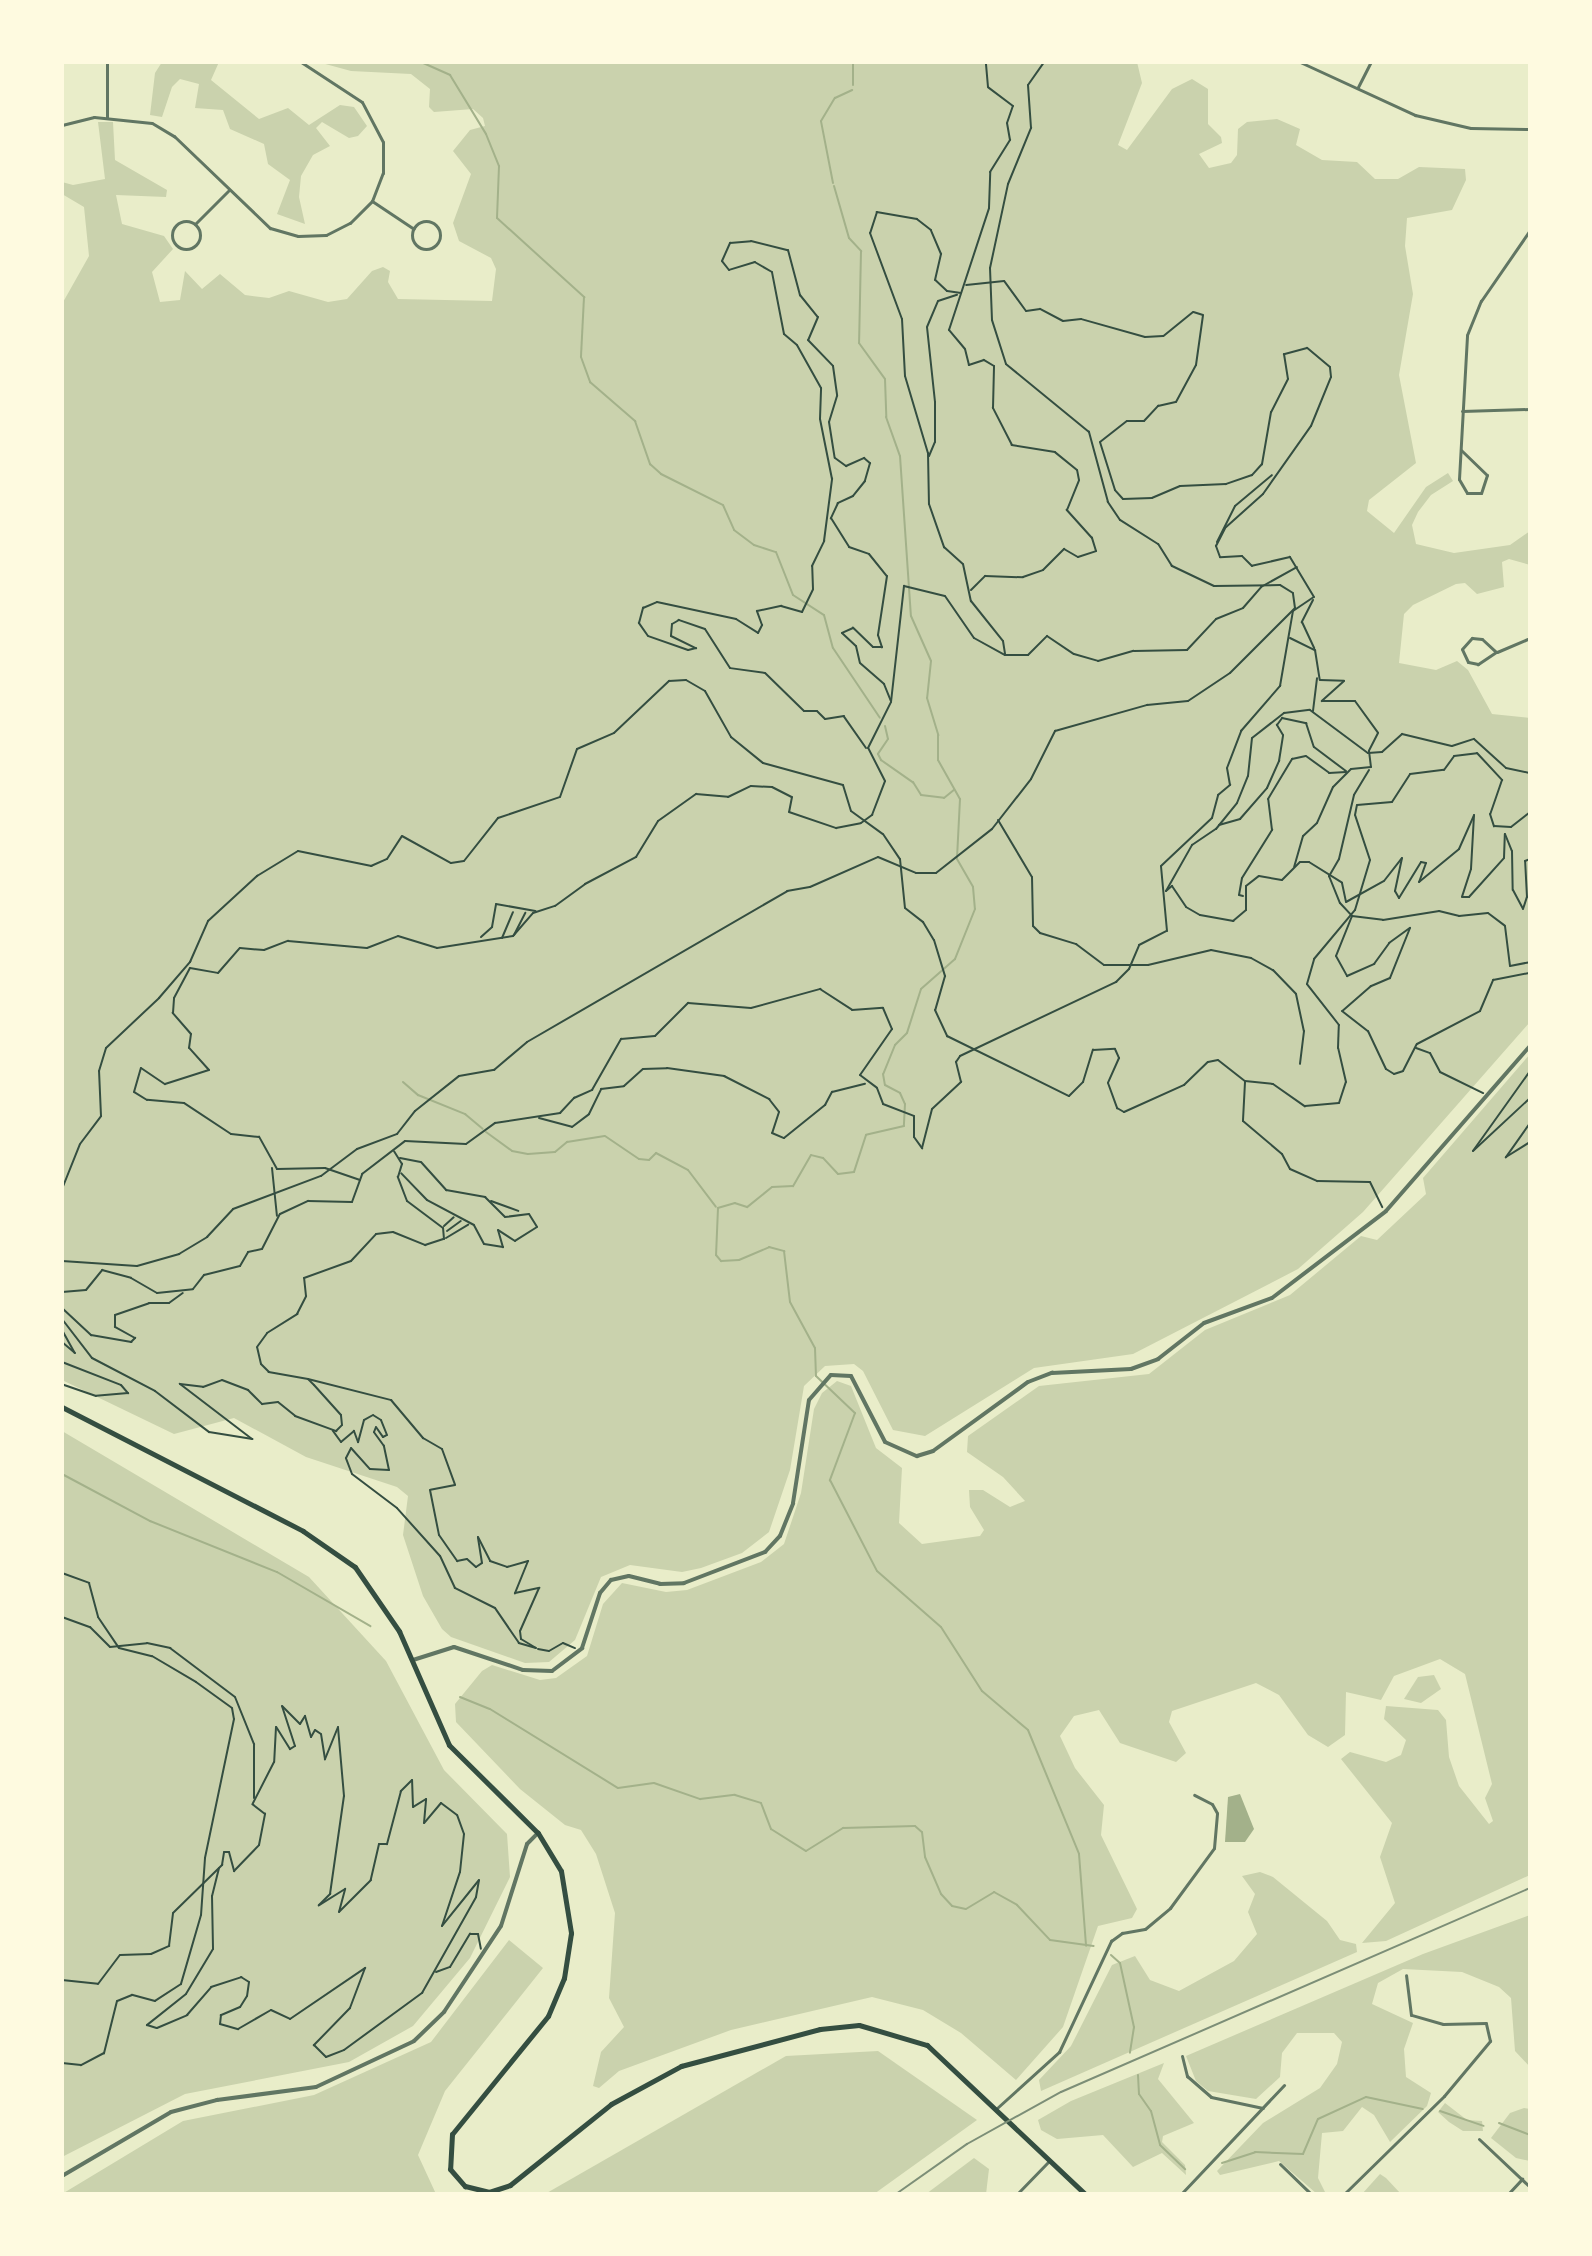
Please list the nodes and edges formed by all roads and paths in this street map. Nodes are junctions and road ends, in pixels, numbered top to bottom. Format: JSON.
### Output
{"nodes":[{"id":1,"x":107,"y":62,"type":"edge"},
{"id":2,"x":301,"y":62,"type":"edge"},
{"id":3,"x":986,"y":62,"type":"edge"},
{"id":4,"x":1044,"y":62,"type":"edge"},
{"id":5,"x":1300,"y":62,"type":"edge"},
{"id":6,"x":1371,"y":62,"type":"edge"},
{"id":7,"x":1357,"y":88,"type":"junction"},
{"id":8,"x":107,"y":117,"type":"junction"},
{"id":9,"x":62,"y":125,"type":"edge"},
{"id":10,"x":1530,"y":129,"type":"edge"},
{"id":11,"x":228,"y":191,"type":"junction"},
{"id":12,"x":372,"y":201,"type":"junction"},
{"id":13,"x":195,"y":224,"type":"junction"},
{"id":14,"x":414,"y":229,"type":"junction"},
{"id":15,"x":1530,"y":230,"type":"edge"},
{"id":16,"x":990,"y":281,"type":"junction"},
{"id":17,"x":966,"y":285,"type":"junction"},
{"id":18,"x":962,"y":293,"type":"junction"},
{"id":19,"x":1530,"y":409,"type":"edge"},
{"id":20,"x":1461,"y":411,"type":"junction"},
{"id":21,"x":1461,"y":450,"type":"junction"},
{"id":22,"x":928,"y":457,"type":"junction"},
{"id":23,"x":1277,"y":472,"type":"junction"},
{"id":24,"x":1216,"y":546,"type":"junction"},
{"id":25,"x":1298,"y":567,"type":"junction"},
{"id":26,"x":1268,"y":582,"type":"junction"},
{"id":27,"x":971,"y":590,"type":"junction"},
{"id":28,"x":1313,"y":598,"type":"junction"},
{"id":29,"x":1289,"y":633,"type":"junction"},
{"id":30,"x":1530,"y":638,"type":"edge"},
{"id":31,"x":1315,"y":650,"type":"junction"},
{"id":32,"x":1496,"y":652,"type":"junction"},
{"id":33,"x":1005,"y":655,"type":"junction"},
{"id":34,"x":1317,"y":677,"type":"junction"},
{"id":35,"x":891,"y":702,"type":"junction"},
{"id":36,"x":1313,"y":713,"type":"junction"},
{"id":37,"x":868,"y":752,"type":"junction"},
{"id":38,"x":1368,"y":753,"type":"junction"},
{"id":39,"x":1369,"y":770,"type":"junction"},
{"id":40,"x":1347,"y":772,"type":"junction"},
{"id":41,"x":1530,"y":773,"type":"edge"},
{"id":42,"x":1530,"y":812,"type":"edge"},
{"id":43,"x":998,"y":819,"type":"junction"},
{"id":44,"x":868,"y":820,"type":"junction"},
{"id":45,"x":1219,"y":826,"type":"junction"},
{"id":46,"x":1530,"y":859,"type":"edge"},
{"id":47,"x":900,"y":866,"type":"junction"},
{"id":48,"x":1294,"y":868,"type":"junction"},
{"id":49,"x":1329,"y":876,"type":"junction"},
{"id":50,"x":1166,"y":892,"type":"junction"},
{"id":51,"x":1358,"y":892,"type":"junction"},
{"id":52,"x":1244,"y":895,"type":"junction"},
{"id":53,"x":514,"y":911,"type":"junction"},
{"id":54,"x":536,"y":911,"type":"junction"},
{"id":55,"x":526,"y":912,"type":"junction"},
{"id":56,"x":1351,"y":916,"type":"junction"},
{"id":57,"x":513,"y":936,"type":"junction"},
{"id":58,"x":479,"y":937,"type":"junction"},
{"id":59,"x":499,"y":941,"type":"junction"},
{"id":60,"x":1530,"y":962,"type":"edge"},
{"id":61,"x":1530,"y":973,"type":"edge"},
{"id":62,"x":1530,"y":1046,"type":"edge"},
{"id":63,"x":1415,"y":1048,"type":"junction"},
{"id":64,"x":972,"y":1050,"type":"junction"},
{"id":65,"x":1300,"y":1064,"type":"dead end"},
{"id":66,"x":1530,"y":1071,"type":"edge"},
{"id":67,"x":1245,"y":1081,"type":"junction"},
{"id":68,"x":866,"y":1084,"type":"junction"},
{"id":69,"x":1484,"y":1093,"type":"junction"},
{"id":70,"x":1530,"y":1098,"type":"edge"},
{"id":71,"x":538,"y":1117,"type":"junction"},
{"id":72,"x":1530,"y":1123,"type":"edge"},
{"id":73,"x":1530,"y":1142,"type":"edge"},
{"id":74,"x":394,"y":1150,"type":"junction"},
{"id":75,"x":399,"y":1157,"type":"junction"},
{"id":76,"x":272,"y":1167,"type":"junction"},
{"id":77,"x":330,"y":1170,"type":"junction"},
{"id":78,"x":399,"y":1172,"type":"junction"},
{"id":79,"x":362,"y":1174,"type":"junction"},
{"id":80,"x":355,"y":1176,"type":"junction"},
{"id":81,"x":362,"y":1181,"type":"junction"},
{"id":82,"x":62,"y":1189,"type":"edge"},
{"id":83,"x":271,"y":1197,"type":"junction"},
{"id":84,"x":488,"y":1199,"type":"junction"},
{"id":85,"x":1386,"y":1211,"type":"junction"},
{"id":86,"x":519,"y":1212,"type":"junction"},
{"id":87,"x":277,"y":1216,"type":"junction"},
{"id":88,"x":455,"y":1216,"type":"junction"},
{"id":89,"x":462,"y":1220,"type":"junction"},
{"id":90,"x":468,"y":1225,"type":"dead end"},
{"id":91,"x":444,"y":1230,"type":"junction"},
{"id":92,"x":444,"y":1239,"type":"junction"},
{"id":93,"x":62,"y":1261,"type":"edge"},
{"id":94,"x":184,"y":1291,"type":"junction"},
{"id":95,"x":62,"y":1292,"type":"edge"},
{"id":96,"x":62,"y":1308,"type":"edge"},
{"id":97,"x":62,"y":1319,"type":"edge"},
{"id":98,"x":62,"y":1330,"type":"edge"},
{"id":99,"x":62,"y":1342,"type":"edge"},
{"id":100,"x":62,"y":1362,"type":"edge"},
{"id":101,"x":308,"y":1379,"type":"junction"},
{"id":102,"x":62,"y":1384,"type":"edge"},
{"id":103,"x":62,"y":1407,"type":"edge"},
{"id":104,"x":333,"y":1431,"type":"junction"},
{"id":105,"x":62,"y":1573,"type":"edge"},
{"id":106,"x":62,"y":1617,"type":"edge"},
{"id":107,"x":119,"y":1648,"type":"junction"},
{"id":108,"x":536,"y":1648,"type":"junction"},
{"id":109,"x":580,"y":1651,"type":"junction"},
{"id":110,"x":413,"y":1660,"type":"junction"},
{"id":111,"x":1194,"y":1795,"type":"dead end"},
{"id":112,"x":253,"y":1803,"type":"junction"},
{"id":113,"x":538,"y":1833,"type":"junction"},
{"id":114,"x":219,"y":1868,"type":"junction"},
{"id":115,"x":205,"y":1880,"type":"junction"},
{"id":116,"x":483,"y":1952,"type":"junction"},
{"id":117,"x":435,"y":1972,"type":"junction"},
{"id":118,"x":1406,"y":1975,"type":"dead end"},
{"id":119,"x":62,"y":1980,"type":"edge"},
{"id":120,"x":1182,"y":2056,"type":"dead end"},
{"id":121,"x":62,"y":2063,"type":"edge"},
{"id":122,"x":1284,"y":2085,"type":"dead end"},
{"id":123,"x":997,"y":2108,"type":"junction"},
{"id":124,"x":1263,"y":2108,"type":"junction"},
{"id":125,"x":1479,"y":2139,"type":"dead end"},
{"id":126,"x":1050,"y":2160,"type":"junction"},
{"id":127,"x":1280,"y":2164,"type":"dead end"},
{"id":128,"x":62,"y":2176,"type":"edge"},
{"id":129,"x":1522,"y":2179,"type":"junction"},
{"id":130,"x":1530,"y":2187,"type":"edge"},
{"id":131,"x":1017,"y":2194,"type":"edge"},
{"id":132,"x":1085,"y":2194,"type":"edge"},
{"id":133,"x":1181,"y":2194,"type":"edge"},
{"id":134,"x":1311,"y":2194,"type":"edge"},
{"id":135,"x":1344,"y":2194,"type":"edge"},
{"id":136,"x":1508,"y":2194,"type":"edge"}],
"edges":[{"from":1,"to":8,"type":"street"},
{"from":2,"to":12,"type":"street"},
{"from":3,"to":17,"type":"path"},
{"from":4,"to":16,"type":"path"},
{"from":5,"to":7,"type":"street"},
{"from":6,"to":7,"type":"street"},
{"from":7,"to":10,"type":"street"},
{"from":8,"to":9,"type":"street"},
{"from":8,"to":11,"type":"street"},
{"from":11,"to":12,"type":"street"},
{"from":11,"to":13,"type":"street"},
{"from":12,"to":14,"type":"street"},
{"from":13,"to":13,"type":"street"},
{"from":14,"to":14,"type":"street"},
{"from":15,"to":20,"type":"street"},
{"from":16,"to":17,"type":"path"},
{"from":16,"to":23,"type":"path"},
{"from":16,"to":26,"type":"path"},
{"from":17,"to":18,"type":"path"},
{"from":18,"to":22,"type":"path"},
{"from":18,"to":22,"type":"path"},
{"from":18,"to":27,"type":"path"},
{"from":19,"to":20,"type":"street"},
{"from":20,"to":21,"type":"street"},
{"from":21,"to":21,"type":"street"},
{"from":22,"to":27,"type":"path"},
{"from":23,"to":24,"type":"path"},
{"from":23,"to":24,"type":"path"},
{"from":24,"to":25,"type":"path"},
{"from":25,"to":26,"type":"path"},
{"from":25,"to":28,"type":"path"},
{"from":26,"to":33,"type":"path"},
{"from":26,"to":43,"type":"path"},
{"from":27,"to":33,"type":"path"},
{"from":28,"to":29,"type":"path"},
{"from":28,"to":31,"type":"path"},
{"from":29,"to":31,"type":"path"},
{"from":29,"to":50,"type":"path"},
{"from":30,"to":32,"type":"street"},
{"from":31,"to":34,"type":"path"},
{"from":32,"to":32,"type":"street"},
{"from":33,"to":35,"type":"path"},
{"from":34,"to":36,"type":"path"},
{"from":34,"to":38,"type":"path"},
{"from":35,"to":37,"type":"path"},
{"from":35,"to":37,"type":"path"},
{"from":36,"to":38,"type":"path"},
{"from":36,"to":45,"type":"path"},
{"from":37,"to":44,"type":"path"},
{"from":38,"to":39,"type":"path"},
{"from":38,"to":41,"type":"path"},
{"from":39,"to":40,"type":"path"},
{"from":39,"to":49,"type":"path"},
{"from":40,"to":45,"type":"path"},
{"from":40,"to":48,"type":"path"},
{"from":40,"to":52,"type":"path"},
{"from":42,"to":51,"type":"path"},
{"from":43,"to":47,"type":"path"},
{"from":43,"to":65,"type":"path"},
{"from":44,"to":47,"type":"path"},
{"from":44,"to":54,"type":"path"},
{"from":44,"to":82,"type":"path"},
{"from":45,"to":50,"type":"path"},
{"from":46,"to":51,"type":"path"},
{"from":47,"to":64,"type":"path"},
{"from":47,"to":77,"type":"path"},
{"from":48,"to":49,"type":"path"},
{"from":48,"to":52,"type":"path"},
{"from":49,"to":51,"type":"path"},
{"from":49,"to":56,"type":"path"},
{"from":50,"to":52,"type":"path"},
{"from":50,"to":64,"type":"path"},
{"from":51,"to":56,"type":"path"},
{"from":53,"to":55,"type":"path"},
{"from":53,"to":58,"type":"path"},
{"from":53,"to":59,"type":"path"},
{"from":54,"to":55,"type":"path"},
{"from":54,"to":57,"type":"path"},
{"from":55,"to":57,"type":"path"},
{"from":56,"to":60,"type":"path"},
{"from":56,"to":63,"type":"path"},
{"from":56,"to":67,"type":"path"},
{"from":57,"to":59,"type":"path"},
{"from":58,"to":59,"type":"path"},
{"from":58,"to":76,"type":"path"},
{"from":61,"to":63,"type":"path"},
{"from":62,"to":69,"type":"street"},
{"from":63,"to":69,"type":"path"},
{"from":64,"to":67,"type":"path"},
{"from":64,"to":68,"type":"path"},
{"from":66,"to":70,"type":"path"},
{"from":67,"to":85,"type":"path"},
{"from":68,"to":71,"type":"path"},
{"from":68,"to":71,"type":"path"},
{"from":69,"to":85,"type":"street"},
{"from":71,"to":74,"type":"path"},
{"from":72,"to":73,"type":"path"},
{"from":74,"to":75,"type":"path"},
{"from":74,"to":79,"type":"path"},
{"from":75,"to":78,"type":"path"},
{"from":75,"to":84,"type":"path"},
{"from":76,"to":77,"type":"path"},
{"from":76,"to":83,"type":"path"},
{"from":77,"to":80,"type":"path"},
{"from":77,"to":83,"type":"path"},
{"from":78,"to":88,"type":"path"},
{"from":78,"to":91,"type":"path"},
{"from":79,"to":80,"type":"path"},
{"from":79,"to":81,"type":"path"},
{"from":80,"to":81,"type":"path"},
{"from":81,"to":87,"type":"path"},
{"from":83,"to":87,"type":"path"},
{"from":83,"to":93,"type":"path"},
{"from":84,"to":86,"type":"path"},
{"from":84,"to":86,"type":"path"},
{"from":85,"to":109,"type":"street"},
{"from":86,"to":89,"type":"path"},
{"from":87,"to":94,"type":"path"},
{"from":88,"to":89,"type":"path"},
{"from":88,"to":91,"type":"path"},
{"from":89,"to":91,"type":"path"},
{"from":90,"to":92,"type":"path"},
{"from":91,"to":92,"type":"path"},
{"from":92,"to":101,"type":"path"},
{"from":94,"to":95,"type":"path"},
{"from":94,"to":96,"type":"path"},
{"from":97,"to":104,"type":"path"},
{"from":98,"to":99,"type":"path"},
{"from":100,"to":102,"type":"path"},
{"from":101,"to":104,"type":"path"},
{"from":101,"to":108,"type":"path"},
{"from":103,"to":110,"type":"main road"},
{"from":104,"to":108,"type":"path"},
{"from":105,"to":107,"type":"path"},
{"from":106,"to":107,"type":"path"},
{"from":107,"to":112,"type":"path"},
{"from":107,"to":115,"type":"path"},
{"from":108,"to":109,"type":"path"},
{"from":109,"to":110,"type":"street"},
{"from":110,"to":113,"type":"main road"},
{"from":111,"to":123,"type":"street"},
{"from":112,"to":114,"type":"path"},
{"from":112,"to":117,"type":"path"},
{"from":113,"to":116,"type":"street"},
{"from":113,"to":123,"type":"main road"},
{"from":114,"to":115,"type":"path"},
{"from":114,"to":117,"type":"path"},
{"from":115,"to":119,"type":"path"},
{"from":115,"to":121,"type":"path"},
{"from":116,"to":117,"type":"path"},
{"from":116,"to":128,"type":"street"},
{"from":118,"to":135,"type":"street"},
{"from":120,"to":124,"type":"street"},
{"from":122,"to":124,"type":"street"},
{"from":123,"to":126,"type":"main road"},
{"from":124,"to":133,"type":"street"},
{"from":125,"to":129,"type":"street"},
{"from":126,"to":131,"type":"street"},
{"from":126,"to":132,"type":"main road"},
{"from":127,"to":134,"type":"street"},
{"from":129,"to":130,"type":"street"},
{"from":129,"to":136,"type":"street"}]}
